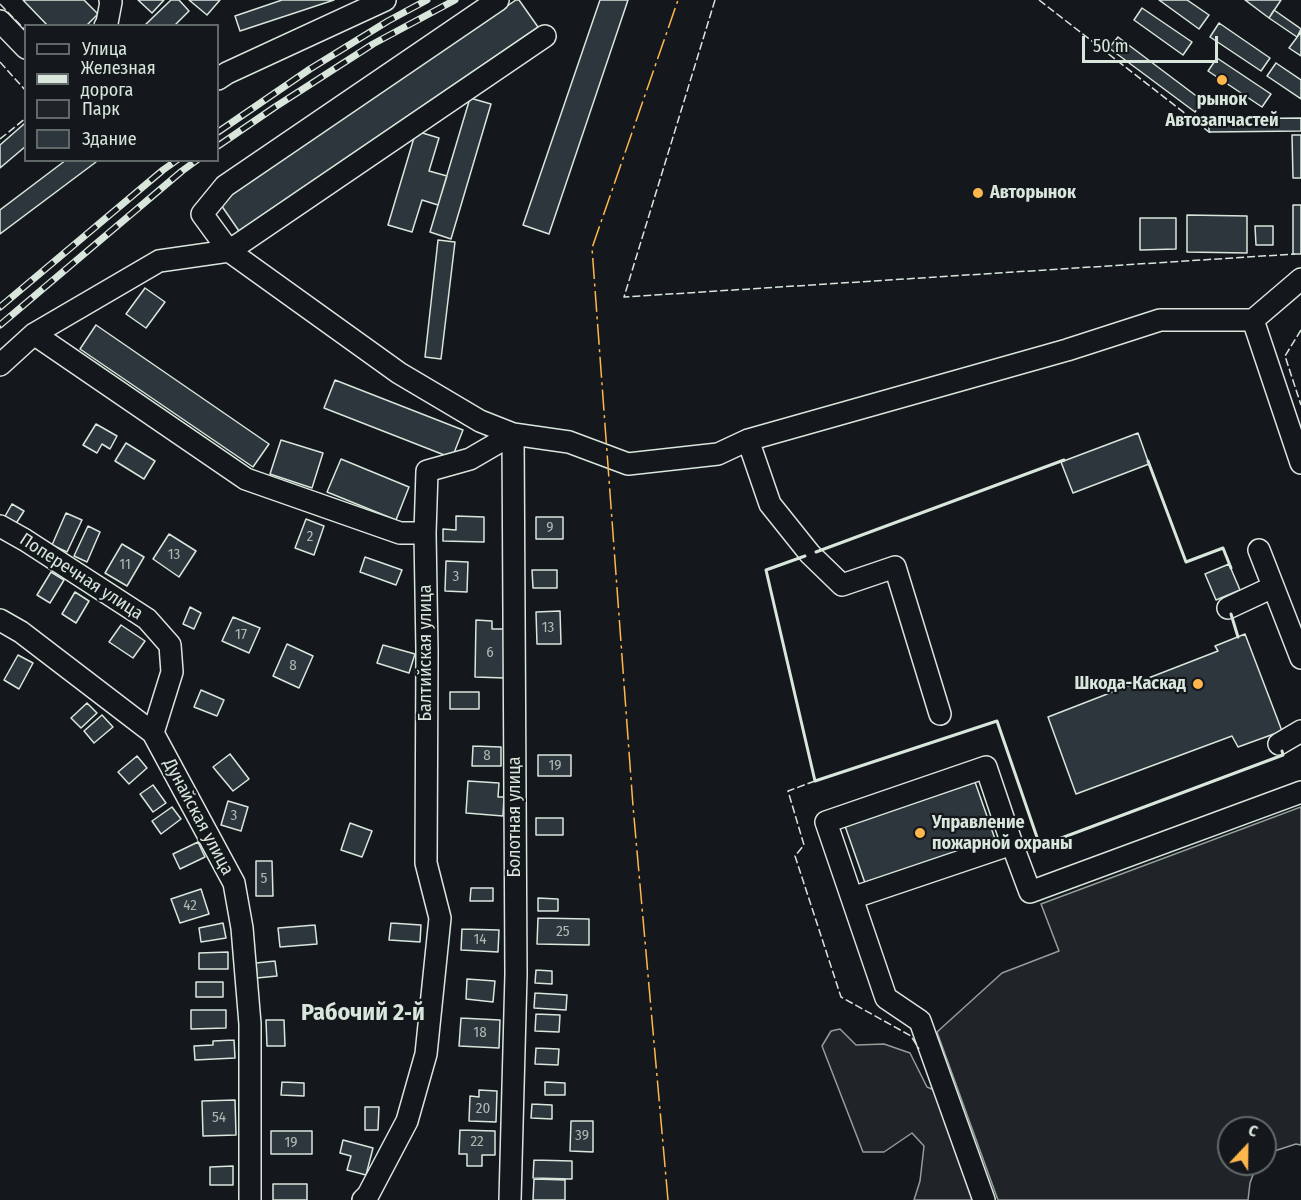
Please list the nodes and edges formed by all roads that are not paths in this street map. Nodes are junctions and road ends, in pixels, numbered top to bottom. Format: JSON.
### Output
{"nodes":[{"id":1,"x":110,"y":0,"type":"edge"},
{"id":2,"x":385,"y":0,"type":"edge"},
{"id":3,"x":498,"y":0,"type":"edge"},
{"id":4,"x":0,"y":21,"type":"edge"},
{"id":5,"x":106,"y":24,"type":"edge"},
{"id":6,"x":545,"y":36,"type":"dead end"},
{"id":7,"x":24,"y":46,"type":"edge"},
{"id":8,"x":219,"y":78,"type":"edge"},
{"id":9,"x":229,"y":251,"type":"junction"},
{"id":10,"x":1301,"y":279,"type":"edge"},
{"id":11,"x":1253,"y":320,"type":"junction"},
{"id":12,"x":34,"y":334,"type":"junction"},
{"id":13,"x":0,"y":365,"type":"edge"},
{"id":14,"x":513,"y":434,"type":"junction"},
{"id":15,"x":748,"y":440,"type":"junction"},
{"id":16,"x":1301,"y":463,"type":"edge"},
{"id":17,"x":0,"y":526,"type":"edge"},
{"id":18,"x":425,"y":533,"type":"junction"},
{"id":19,"x":1259,"y":550,"type":"dead end"},
{"id":20,"x":1273,"y":587,"type":"junction"},
{"id":21,"x":1228,"y":608,"type":"dead end"},
{"id":22,"x":0,"y":620,"type":"edge"},
{"id":23,"x":1301,"y":658,"type":"edge"},
{"id":24,"x":940,"y":714,"type":"dead end"},
{"id":25,"x":1301,"y":732,"type":"edge"},
{"id":26,"x":153,"y":733,"type":"junction"},
{"id":27,"x":1279,"y":744,"type":"dead end"},
{"id":28,"x":1301,"y":792,"type":"edge"},
{"id":29,"x":1012,"y":844,"type":"junction"},
{"id":30,"x":852,"y":898,"type":"junction"},
{"id":31,"x":250,"y":1200,"type":"edge"},
{"id":32,"x":363,"y":1200,"type":"edge"},
{"id":33,"x":510,"y":1200,"type":"edge"},
{"id":34,"x":984,"y":1200,"type":"edge"}],
"edges":[{"from":1,"to":5,"type":"street"},
{"from":2,"to":8,"type":"street"},
{"from":3,"to":9,"type":"street"},
{"from":4,"to":7,"type":"street"},
{"from":6,"to":9,"type":"street"},
{"from":9,"to":12,"type":"street"},
{"from":9,"to":14,"type":"street"},
{"from":10,"to":11,"type":"street"},
{"from":11,"to":15,"type":"street"},
{"from":11,"to":16,"type":"street"},
{"from":12,"to":13,"type":"street"},
{"from":12,"to":18,"type":"street"},
{"from":14,"to":15,"type":"street"},
{"from":14,"to":18,"type":"street","name":"Балтийская улица"},
{"from":14,"to":33,"type":"street","name":"Болотная улица"},
{"from":15,"to":24,"type":"street"},
{"from":17,"to":26,"type":"street","name":"Поперечная улица"},
{"from":18,"to":32,"type":"street","name":"Балтийская улица"},
{"from":19,"to":20,"type":"street"},
{"from":20,"to":21,"type":"street"},
{"from":20,"to":23,"type":"street"},
{"from":22,"to":26,"type":"street","name":"Дунайская улица"},
{"from":25,"to":27,"type":"street"},
{"from":26,"to":31,"type":"street","name":"Дунайская улица"},
{"from":28,"to":29,"type":"street"},
{"from":29,"to":30,"type":"street"},
{"from":29,"to":30,"type":"street"},
{"from":30,"to":34,"type":"street"}]}
